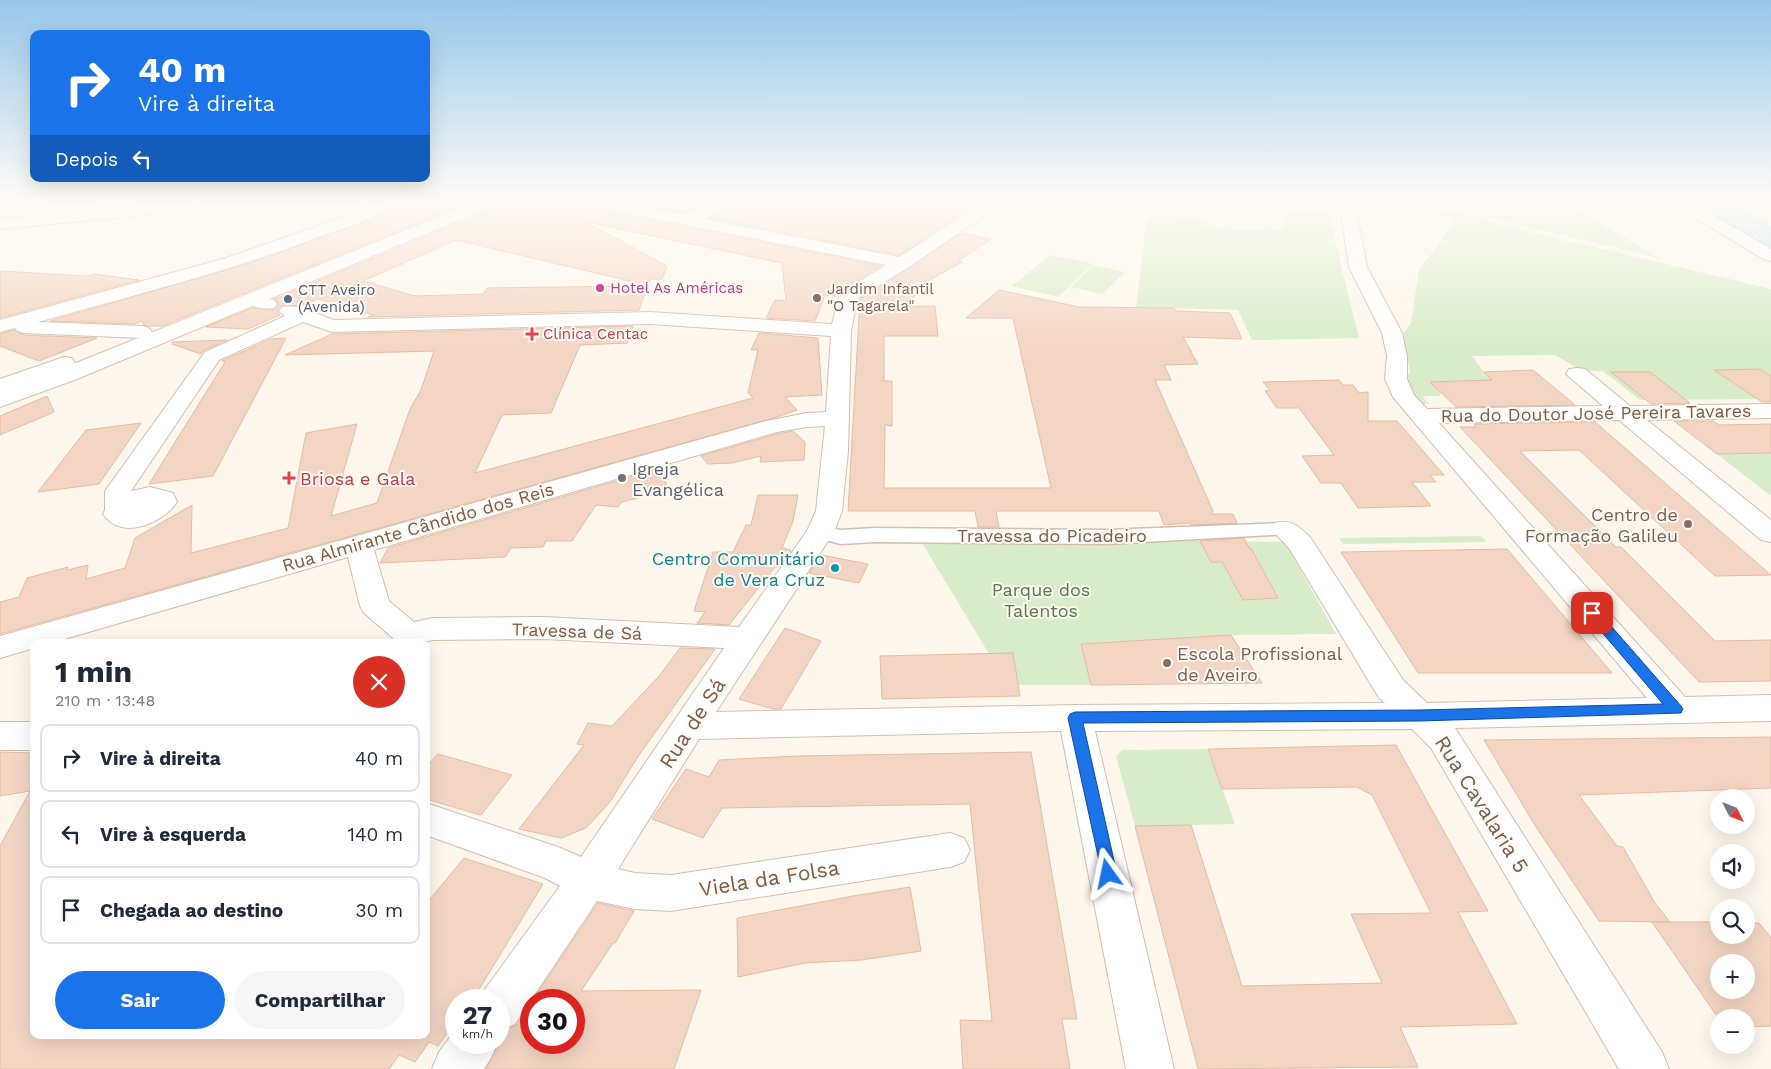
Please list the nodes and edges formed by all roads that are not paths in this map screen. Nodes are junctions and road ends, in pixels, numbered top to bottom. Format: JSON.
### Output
{"nodes":[{"id":1,"x":260,"y":252,"type":"edge"},
{"id":2,"x":344,"y":252,"type":"edge"},
{"id":3,"x":375,"y":252,"type":"edge"},
{"id":4,"x":847,"y":252,"type":"edge"},
{"id":5,"x":919,"y":252,"type":"edge"},
{"id":6,"x":1358,"y":252,"type":"edge"},
{"id":7,"x":902,"y":263,"type":"junction"},
{"id":8,"x":332,"y":326,"type":"junction"},
{"id":9,"x":0,"y":327,"type":"edge"},
{"id":10,"x":266,"y":331,"type":"junction"},
{"id":11,"x":841,"y":331,"type":"junction"},
{"id":12,"x":142,"y":332,"type":"junction"},
{"id":13,"x":67,"y":368,"type":"junction"},
{"id":14,"x":1577,"y":374,"type":"dead end"},
{"id":15,"x":0,"y":386,"type":"edge"},
{"id":16,"x":0,"y":390,"type":"edge"},
{"id":17,"x":0,"y":400,"type":"edge"},
{"id":18,"x":0,"y":405,"type":"edge"},
{"id":19,"x":1771,"y":411,"type":"edge"},
{"id":20,"x":1622,"y":412,"type":"junction"},
{"id":21,"x":1420,"y":416,"type":"junction"},
{"id":22,"x":838,"y":419,"type":"junction"},
{"id":23,"x":126,"y":499,"type":"dead end"},
{"id":24,"x":1285,"y":529,"type":"joint"},
{"id":25,"x":820,"y":532,"type":"junction"},
{"id":26,"x":1771,"y":534,"type":"edge"},
{"id":27,"x":359,"y":544,"type":"junction"},
{"id":28,"x":409,"y":638,"type":"edge"},
{"id":29,"x":747,"y":638,"type":"junction"},
{"id":30,"x":0,"y":646,"type":"edge"},
{"id":31,"x":1771,"y":708,"type":"edge"},
{"id":32,"x":1676,"y":709,"type":"junction"},
{"id":33,"x":1420,"y":716,"type":"junction"},
{"id":34,"x":1075,"y":718,"type":"junction"},
{"id":35,"x":690,"y":726,"type":"junction"},
{"id":36,"x":0,"y":736,"type":"edge"},
{"id":37,"x":30,"y":736,"type":"edge"},
{"id":38,"x":430,"y":820,"type":"edge"},
{"id":39,"x":950,"y":850,"type":"dead end"},
{"id":40,"x":588,"y":881,"type":"junction"},
{"id":41,"x":510,"y":992,"type":"edge"},
{"id":42,"x":467,"y":1054,"type":"edge"},
{"id":43,"x":456,"y":1069,"type":"edge"},
{"id":44,"x":1150,"y":1069,"type":"edge"},
{"id":45,"x":1644,"y":1069,"type":"edge"}],
"edges":[{"from":1,"to":9,"type":"street"},
{"from":2,"to":12,"type":"street"},
{"from":3,"to":13,"type":"street"},
{"from":4,"to":7,"type":"street"},
{"from":5,"to":7,"type":"street","name":"Rua de Sá"},
{"from":6,"to":21,"type":"street"},
{"from":7,"to":11,"type":"street","name":"Rua de Sá"},
{"from":8,"to":10,"type":"street"},
{"from":8,"to":10,"type":"street"},
{"from":8,"to":11,"type":"street"},
{"from":9,"to":12,"type":"street"},
{"from":10,"to":23,"type":"street"},
{"from":11,"to":22,"type":"street","name":"Rua de Sá"},
{"from":12,"to":13,"type":"street"},
{"from":13,"to":15,"type":"street"},
{"from":13,"to":16,"type":"street"},
{"from":13,"to":17,"type":"street"},
{"from":13,"to":18,"type":"street"},
{"from":14,"to":20,"type":"street"},
{"from":19,"to":20,"type":"street","name":"Rua do Doutor José Pereira Tavares"},
{"from":20,"to":21,"type":"street","name":"Rua do Doutor José Pereira Tavares"},
{"from":20,"to":26,"type":"street"},
{"from":21,"to":32,"type":"street"},
{"from":22,"to":25,"type":"street","name":"Rua de Sá"},
{"from":22,"to":27,"type":"street","name":"Rua Almirante Cândido dos Reis"},
{"from":24,"to":25,"type":"street","name":"Travessa do Picadeiro"},
{"from":24,"to":33,"type":"street","name":"Rua Cavalaria 5"},
{"from":25,"to":29,"type":"street","name":"Rua de Sá"},
{"from":27,"to":28,"type":"street"},
{"from":27,"to":30,"type":"street","name":"Rua Almirante Cândido dos Reis"},
{"from":28,"to":29,"type":"street","name":"Travessa de Sá"},
{"from":29,"to":35,"type":"street","name":"Rua de Sá"},
{"from":31,"to":32,"type":"street"},
{"from":32,"to":33,"type":"street"},
{"from":33,"to":34,"type":"street"},
{"from":33,"to":45,"type":"street","name":"Rua Cavalaria 5"},
{"from":34,"to":35,"type":"street"},
{"from":34,"to":44,"type":"street"},
{"from":35,"to":40,"type":"street","name":"Rua de Sá"},
{"from":36,"to":37,"type":"street"},
{"from":38,"to":40,"type":"street","name":"Viela da Folsa"},
{"from":39,"to":40,"type":"street","name":"Viela da Folsa"},
{"from":40,"to":41,"type":"street","name":"Rua de Sá"},
{"from":42,"to":43,"type":"street"}]}
